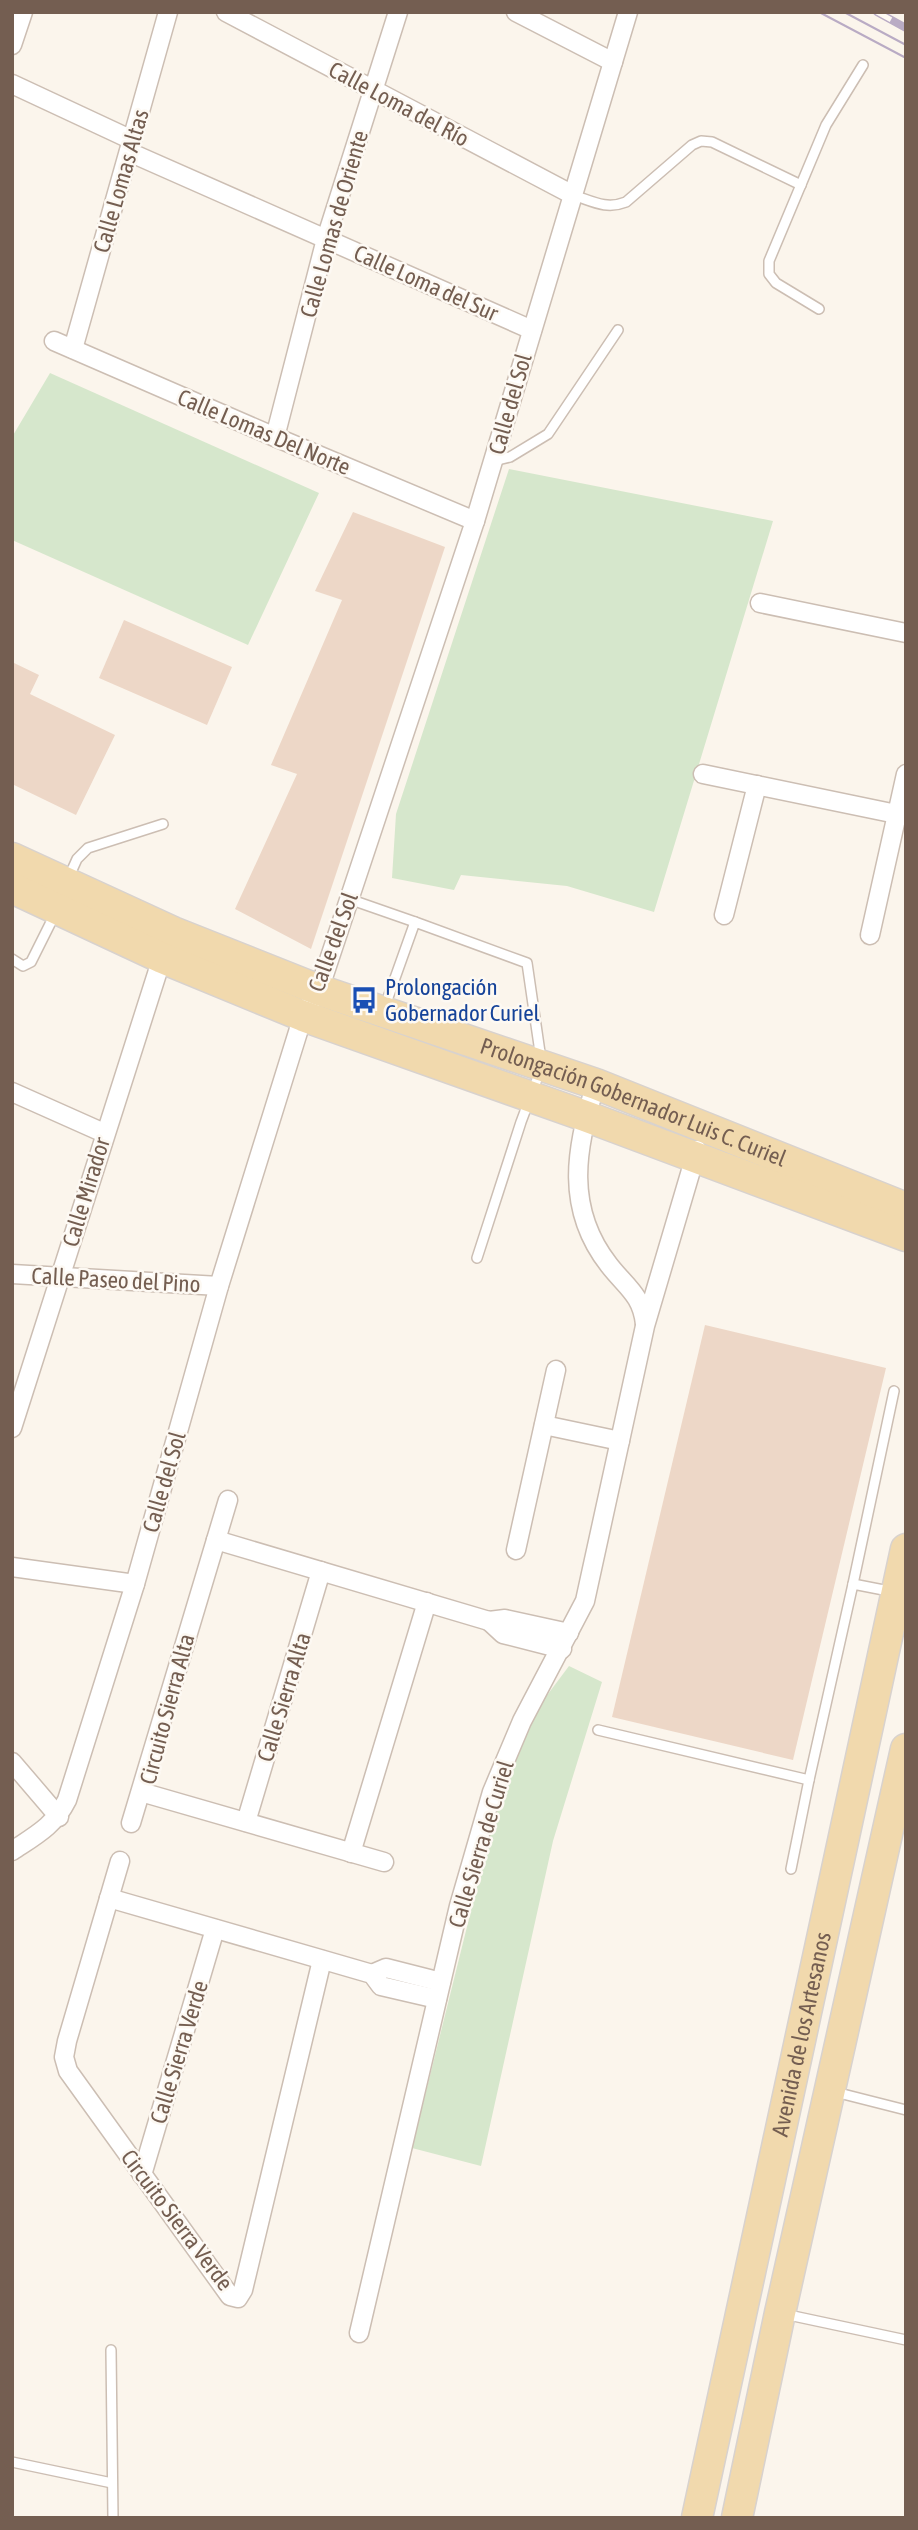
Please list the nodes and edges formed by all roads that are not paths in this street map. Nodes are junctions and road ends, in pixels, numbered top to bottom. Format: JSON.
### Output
{"nodes":[{"id":1,"x":23,"y":12,"type":"edge"},
{"id":2,"x":168,"y":12,"type":"edge"},
{"id":3,"x":226,"y":12,"type":"edge"},
{"id":4,"x":398,"y":12,"type":"edge"},
{"id":5,"x":516,"y":12,"type":"edge"},
{"id":6,"x":628,"y":12,"type":"edge"},
{"id":7,"x":12,"y":45,"type":"edge"},
{"id":8,"x":613,"y":62,"type":"junction"},
{"id":9,"x":863,"y":65,"type":"dead end"},
{"id":10,"x":12,"y":84,"type":"edge"},
{"id":11,"x":374,"y":92,"type":"junction"},
{"id":12,"x":130,"y":146,"type":"junction"},
{"id":13,"x":801,"y":185,"type":"junction"},
{"id":14,"x":573,"y":195,"type":"junction"},
{"id":15,"x":327,"y":239,"type":"junction"},
{"id":16,"x":819,"y":309,"type":"dead end"},
{"id":17,"x":531,"y":330,"type":"junction"},
{"id":18,"x":618,"y":330,"type":"dead end"},
{"id":19,"x":54,"y":341,"type":"dead end"},
{"id":20,"x":74,"y":349,"type":"junction"},
{"id":21,"x":275,"y":438,"type":"junction"},
{"id":22,"x":493,"y":461,"type":"junction"},
{"id":23,"x":475,"y":521,"type":"junction"},
{"id":24,"x":760,"y":603,"type":"dead end"},
{"id":25,"x":906,"y":633,"type":"edge"},
{"id":26,"x":703,"y":774,"type":"dead end"},
{"id":27,"x":906,"y":774,"type":"edge"},
{"id":28,"x":757,"y":785,"type":"junction"},
{"id":29,"x":901,"y":815,"type":"edge"},
{"id":30,"x":163,"y":824,"type":"dead end"},
{"id":31,"x":12,"y":858,"type":"edge"},
{"id":32,"x":12,"y":888,"type":"edge"},
{"id":33,"x":62,"y":896,"type":"junction"},
{"id":34,"x":349,"y":899,"type":"junction"},
{"id":35,"x":724,"y":915,"type":"dead end"},
{"id":36,"x":415,"y":922,"type":"junction"},
{"id":37,"x":870,"y":935,"type":"dead end"},
{"id":38,"x":162,"y":958,"type":"junction"},
{"id":39,"x":12,"y":959,"type":"edge"},
{"id":40,"x":319,"y":990,"type":"junction"},
{"id":41,"x":303,"y":1016,"type":"junction"},
{"id":42,"x":378,"y":1026,"type":"junction"},
{"id":43,"x":542,"y":1066,"type":"junction"},
{"id":44,"x":596,"y":1084,"type":"junction"},
{"id":45,"x":12,"y":1092,"type":"edge"},
{"id":46,"x":531,"y":1097,"type":"junction"},
{"id":47,"x":585,"y":1116,"type":"junction"},
{"id":48,"x":703,"y":1127,"type":"junction"},
{"id":49,"x":104,"y":1133,"type":"junction"},
{"id":50,"x":694,"y":1158,"type":"junction"},
{"id":51,"x":906,"y":1208,"type":"edge"},
{"id":52,"x":906,"y":1236,"type":"edge"},
{"id":53,"x":477,"y":1258,"type":"dead end"},
{"id":54,"x":12,"y":1274,"type":"edge"},
{"id":55,"x":61,"y":1277,"type":"junction"},
{"id":56,"x":219,"y":1286,"type":"junction"},
{"id":57,"x":645,"y":1326,"type":"junction"},
{"id":58,"x":556,"y":1370,"type":"dead end"},
{"id":59,"x":894,"y":1391,"type":"dead end"},
{"id":60,"x":544,"y":1425,"type":"junction"},
{"id":61,"x":12,"y":1428,"type":"edge"},
{"id":62,"x":620,"y":1441,"type":"junction"},
{"id":63,"x":228,"y":1500,"type":"dead end"},
{"id":64,"x":216,"y":1540,"type":"junction"},
{"id":65,"x":906,"y":1549,"type":"edge"},
{"id":66,"x":516,"y":1550,"type":"dead end"},
{"id":67,"x":12,"y":1567,"type":"edge"},
{"id":68,"x":321,"y":1571,"type":"junction"},
{"id":69,"x":135,"y":1584,"type":"junction"},
{"id":70,"x":853,"y":1584,"type":"junction"},
{"id":71,"x":901,"y":1594,"type":"edge"},
{"id":72,"x":428,"y":1602,"type":"junction"},
{"id":73,"x":566,"y":1641,"type":"junction"},
{"id":74,"x":598,"y":1730,"type":"dead end"},
{"id":75,"x":906,"y":1749,"type":"edge"},
{"id":76,"x":12,"y":1762,"type":"edge"},
{"id":77,"x":808,"y":1780,"type":"junction"},
{"id":78,"x":141,"y":1792,"type":"junction"},
{"id":79,"x":59,"y":1817,"type":"junction"},
{"id":80,"x":246,"y":1822,"type":"junction"},
{"id":81,"x":131,"y":1823,"type":"dead end"},
{"id":82,"x":12,"y":1851,"type":"edge"},
{"id":83,"x":351,"y":1853,"type":"junction"},
{"id":84,"x":120,"y":1861,"type":"dead end"},
{"id":85,"x":384,"y":1862,"type":"dead end"},
{"id":86,"x":791,"y":1869,"type":"dead end"},
{"id":87,"x":109,"y":1898,"type":"junction"},
{"id":88,"x":215,"y":1929,"type":"junction"},
{"id":89,"x":322,"y":1960,"type":"junction"},
{"id":90,"x":439,"y":1991,"type":"junction"},
{"id":91,"x":790,"y":2083,"type":"junction"},
{"id":92,"x":830,"y":2090,"type":"junction"},
{"id":93,"x":906,"y":2110,"type":"edge"},
{"id":94,"x":142,"y":2175,"type":"junction"},
{"id":95,"x":744,"y":2301,"type":"junction"},
{"id":96,"x":780,"y":2313,"type":"junction"},
{"id":97,"x":359,"y":2333,"type":"dead end"},
{"id":98,"x":906,"y":2340,"type":"edge"},
{"id":99,"x":111,"y":2350,"type":"dead end"},
{"id":100,"x":12,"y":2462,"type":"edge"},
{"id":101,"x":112,"y":2483,"type":"junction"},
{"id":102,"x":113,"y":2518,"type":"edge"},
{"id":103,"x":697,"y":2518,"type":"edge"},
{"id":104,"x":737,"y":2518,"type":"edge"}],
"edges":[{"from":1,"to":7,"type":"street"},
{"from":2,"to":12,"type":"street","name":"Calle Lomas Altas"},
{"from":3,"to":11,"type":"street","name":"Calle Loma del Río"},
{"from":4,"to":11,"type":"street","name":"Calle Lomas de Oriente"},
{"from":5,"to":8,"type":"street"},
{"from":6,"to":8,"type":"street","name":"Calle del Sol"},
{"from":8,"to":14,"type":"street","name":"Calle del Sol"},
{"from":9,"to":13,"type":"lane"},
{"from":10,"to":12,"type":"street","name":"Calle Loma del Sur"},
{"from":11,"to":14,"type":"street","name":"Calle Loma del Río"},
{"from":11,"to":15,"type":"street","name":"Calle Lomas de Oriente"},
{"from":12,"to":15,"type":"street","name":"Calle Loma del Sur"},
{"from":12,"to":20,"type":"street","name":"Calle Lomas Altas"},
{"from":13,"to":14,"type":"lane"},
{"from":13,"to":16,"type":"lane"},
{"from":14,"to":17,"type":"street","name":"Calle del Sol"},
{"from":15,"to":17,"type":"street","name":"Calle Loma del Sur"},
{"from":15,"to":21,"type":"street","name":"Calle Lomas de Oriente"},
{"from":17,"to":22,"type":"street","name":"Calle del Sol"},
{"from":18,"to":22,"type":"lane"},
{"from":19,"to":20,"type":"street","name":"Calle Lomas Del Norte"},
{"from":20,"to":21,"type":"street","name":"Calle Lomas Del Norte"},
{"from":21,"to":23,"type":"street","name":"Calle Lomas Del Norte"},
{"from":22,"to":23,"type":"street","name":"Calle del Sol"},
{"from":23,"to":34,"type":"street","name":"Calle del Sol"},
{"from":24,"to":25,"type":"street"},
{"from":26,"to":28,"type":"street"},
{"from":27,"to":29,"type":"street"},
{"from":28,"to":29,"type":"street"},
{"from":28,"to":35,"type":"street"},
{"from":29,"to":37,"type":"street"},
{"from":30,"to":33,"type":"lane"},
{"from":31,"to":33,"type":"main road","name":"Prolongación Gobernador Luis C. Curiel"},
{"from":32,"to":33,"type":"main road","name":"Prolongación Gobernador Luis C. Curiel"},
{"from":33,"to":38,"type":"main road","name":"Prolongación Gobernador Luis C. Curiel"},
{"from":33,"to":39,"type":"lane"},
{"from":33,"to":40,"type":"main road","name":"Prolongación Gobernador Luis C. Curiel"},
{"from":34,"to":36,"type":"lane"},
{"from":34,"to":40,"type":"street","name":"Calle del Sol"},
{"from":36,"to":42,"type":"lane"},
{"from":36,"to":43,"type":"lane"},
{"from":38,"to":41,"type":"main road","name":"Prolongación Gobernador Luis C. Curiel"},
{"from":38,"to":49,"type":"street","name":"Calle Mirador"},
{"from":40,"to":41,"type":"street","name":"Calle del Sol"},
{"from":40,"to":42,"type":"main road","name":"Prolongación Gobernador Luis C. Curiel"},
{"from":41,"to":42,"type":"main road","name":"Prolongación Gobernador Luis C. Curiel"},
{"from":41,"to":56,"type":"street","name":"Calle del Sol"},
{"from":42,"to":43,"type":"main road","name":"Prolongación Gobernador Luis C. Curiel"},
{"from":42,"to":46,"type":"main road","name":"Prolongación Gobernador Luis C. Curiel"},
{"from":43,"to":44,"type":"main road","name":"Prolongación Gobernador Luis C. Curiel"},
{"from":43,"to":46,"type":"lane"},
{"from":44,"to":47,"type":"street"},
{"from":44,"to":48,"type":"main road","name":"Prolongación Gobernador Luis C. Curiel"},
{"from":45,"to":49,"type":"street"},
{"from":46,"to":47,"type":"main road","name":"Prolongación Gobernador Luis C. Curiel"},
{"from":46,"to":53,"type":"lane"},
{"from":47,"to":50,"type":"main road","name":"Prolongación Gobernador Luis C. Curiel"},
{"from":47,"to":57,"type":"street"},
{"from":48,"to":50,"type":"street","name":"Calle Sierra de Curiel"},
{"from":48,"to":51,"type":"main road","name":"Prolongación Gobernador Luis C. Curiel"},
{"from":49,"to":55,"type":"street","name":"Calle Mirador"},
{"from":50,"to":52,"type":"main road","name":"Prolongación Gobernador Luis C. Curiel"},
{"from":50,"to":57,"type":"street","name":"Calle Sierra de Curiel"},
{"from":54,"to":55,"type":"street","name":"Calle Paseo del Pino"},
{"from":55,"to":56,"type":"street","name":"Calle Paseo del Pino"},
{"from":55,"to":61,"type":"street","name":"Calle Mirador"},
{"from":56,"to":69,"type":"street","name":"Calle del Sol"},
{"from":57,"to":62,"type":"street","name":"Calle Sierra de Curiel"},
{"from":58,"to":60,"type":"street"},
{"from":59,"to":70,"type":"lane"},
{"from":60,"to":62,"type":"street"},
{"from":60,"to":66,"type":"street"},
{"from":62,"to":73,"type":"street","name":"Calle Sierra de Curiel"},
{"from":63,"to":64,"type":"street","name":"Circuito Sierra Alta"},
{"from":64,"to":68,"type":"street"},
{"from":64,"to":78,"type":"street","name":"Circuito Sierra Alta"},
{"from":65,"to":71,"type":"main road","name":"Avenida de los Artesanos"},
{"from":67,"to":69,"type":"street"},
{"from":68,"to":72,"type":"street"},
{"from":68,"to":80,"type":"street","name":"Calle Sierra Alta"},
{"from":69,"to":79,"type":"street","name":"Calle del Sol"},
{"from":70,"to":71,"type":"lane"},
{"from":70,"to":77,"type":"lane"},
{"from":71,"to":91,"type":"main road","name":"Avenida de los Artesanos"},
{"from":72,"to":73,"type":"street"},
{"from":72,"to":83,"type":"street"},
{"from":73,"to":90,"type":"street","name":"Calle Sierra de Curiel"},
{"from":74,"to":77,"type":"lane"},
{"from":75,"to":92,"type":"main road","name":"Avenida de los Artesanos"},
{"from":76,"to":79,"type":"street"},
{"from":77,"to":86,"type":"lane"},
{"from":78,"to":80,"type":"street","name":"Circuito Sierra Alta"},
{"from":78,"to":81,"type":"street"},
{"from":79,"to":82,"type":"street"},
{"from":80,"to":83,"type":"street","name":"Circuito Sierra Alta"},
{"from":83,"to":85,"type":"street","name":"Circuito Sierra Alta"},
{"from":84,"to":87,"type":"street","name":"Circuito Sierra Verde"},
{"from":87,"to":88,"type":"street"},
{"from":87,"to":94,"type":"street","name":"Circuito Sierra Verde"},
{"from":88,"to":89,"type":"street"},
{"from":88,"to":94,"type":"street","name":"Calle Sierra Verde"},
{"from":89,"to":90,"type":"street"},
{"from":89,"to":94,"type":"street","name":"Circuito Sierra Verde"},
{"from":90,"to":97,"type":"street","name":"Calle Sierra de Curiel"},
{"from":91,"to":92,"type":"main road"},
{"from":91,"to":95,"type":"main road","name":"Avenida de los Artesanos"},
{"from":92,"to":93,"type":"lane"},
{"from":92,"to":96,"type":"main road","name":"Avenida de los Artesanos"},
{"from":95,"to":96,"type":"main road"},
{"from":95,"to":103,"type":"main road","name":"Avenida de los Artesanos"},
{"from":96,"to":98,"type":"lane"},
{"from":96,"to":104,"type":"main road","name":"Avenida de los Artesanos"},
{"from":99,"to":101,"type":"lane"},
{"from":100,"to":101,"type":"lane"},
{"from":101,"to":102,"type":"lane"}]}
